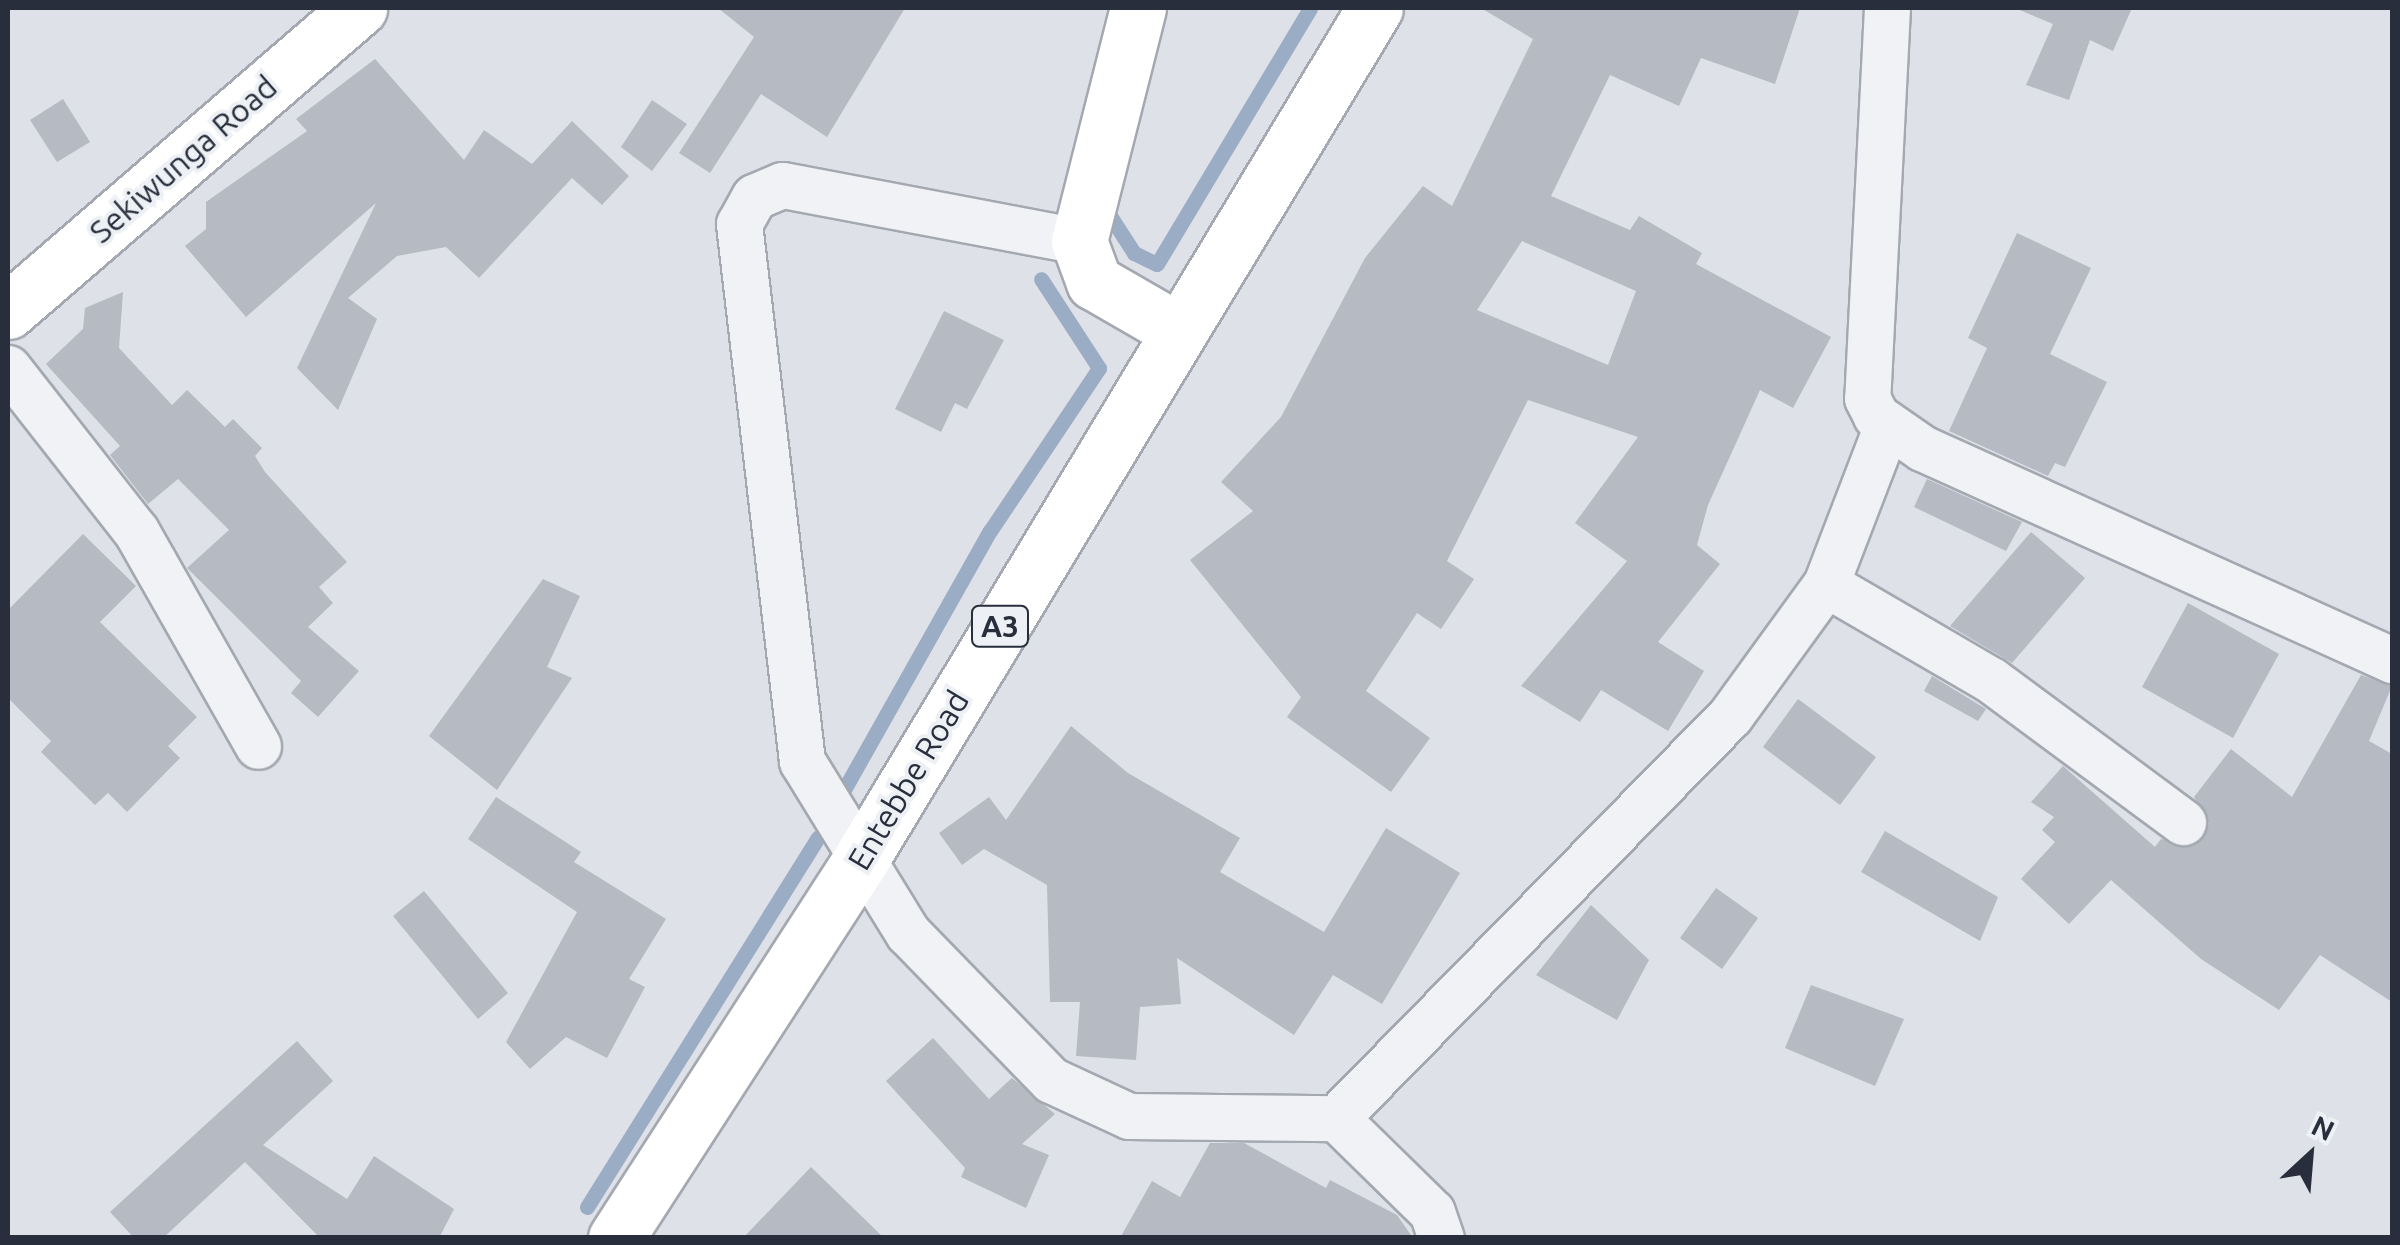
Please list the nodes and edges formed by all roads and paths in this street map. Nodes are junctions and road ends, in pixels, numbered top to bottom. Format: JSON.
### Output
{"nodes":[{"id":1,"x":359,"y":8,"type":"edge"},
{"id":2,"x":1138,"y":8,"type":"edge"},
{"id":3,"x":1375,"y":8,"type":"edge"},
{"id":4,"x":1887,"y":8,"type":"edge"},
{"id":5,"x":1079,"y":241,"type":"junction"},
{"id":6,"x":8,"y":311,"type":"edge"},
{"id":7,"x":1177,"y":330,"type":"junction"},
{"id":8,"x":8,"y":368,"type":"edge"},
{"id":9,"x":1886,"y":428,"type":"junction"},
{"id":10,"x":1826,"y":584,"type":"junction"},
{"id":11,"x":2392,"y":660,"type":"edge"},
{"id":12,"x":258,"y":746,"type":"dead end"},
{"id":13,"x":2183,"y":822,"type":"dead end"},
{"id":14,"x":864,"y":854,"type":"junction"},
{"id":15,"x":1336,"y":1118,"type":"junction"},
{"id":16,"x":616,"y":1238,"type":"edge"},
{"id":17,"x":1440,"y":1238,"type":"edge"}],
"edges":[{"from":1,"to":6,"type":"main road","name":"Sekiwunga Road"},
{"from":2,"to":5,"type":"main road"},
{"from":3,"to":7,"type":"main road","name":"Entebbe Road","number":"A3"},
{"from":4,"to":9,"type":"street"},
{"from":5,"to":7,"type":"main road"},
{"from":5,"to":14,"type":"street"},
{"from":7,"to":14,"type":"main road","name":"Entebbe Road","number":"A3"},
{"from":8,"to":12,"type":"street"},
{"from":9,"to":10,"type":"street"},
{"from":9,"to":11,"type":"street"},
{"from":10,"to":13,"type":"street"},
{"from":10,"to":15,"type":"street"},
{"from":14,"to":15,"type":"street"},
{"from":14,"to":16,"type":"main road","name":"Entebbe Road","number":"A3"},
{"from":15,"to":17,"type":"street"}]}
